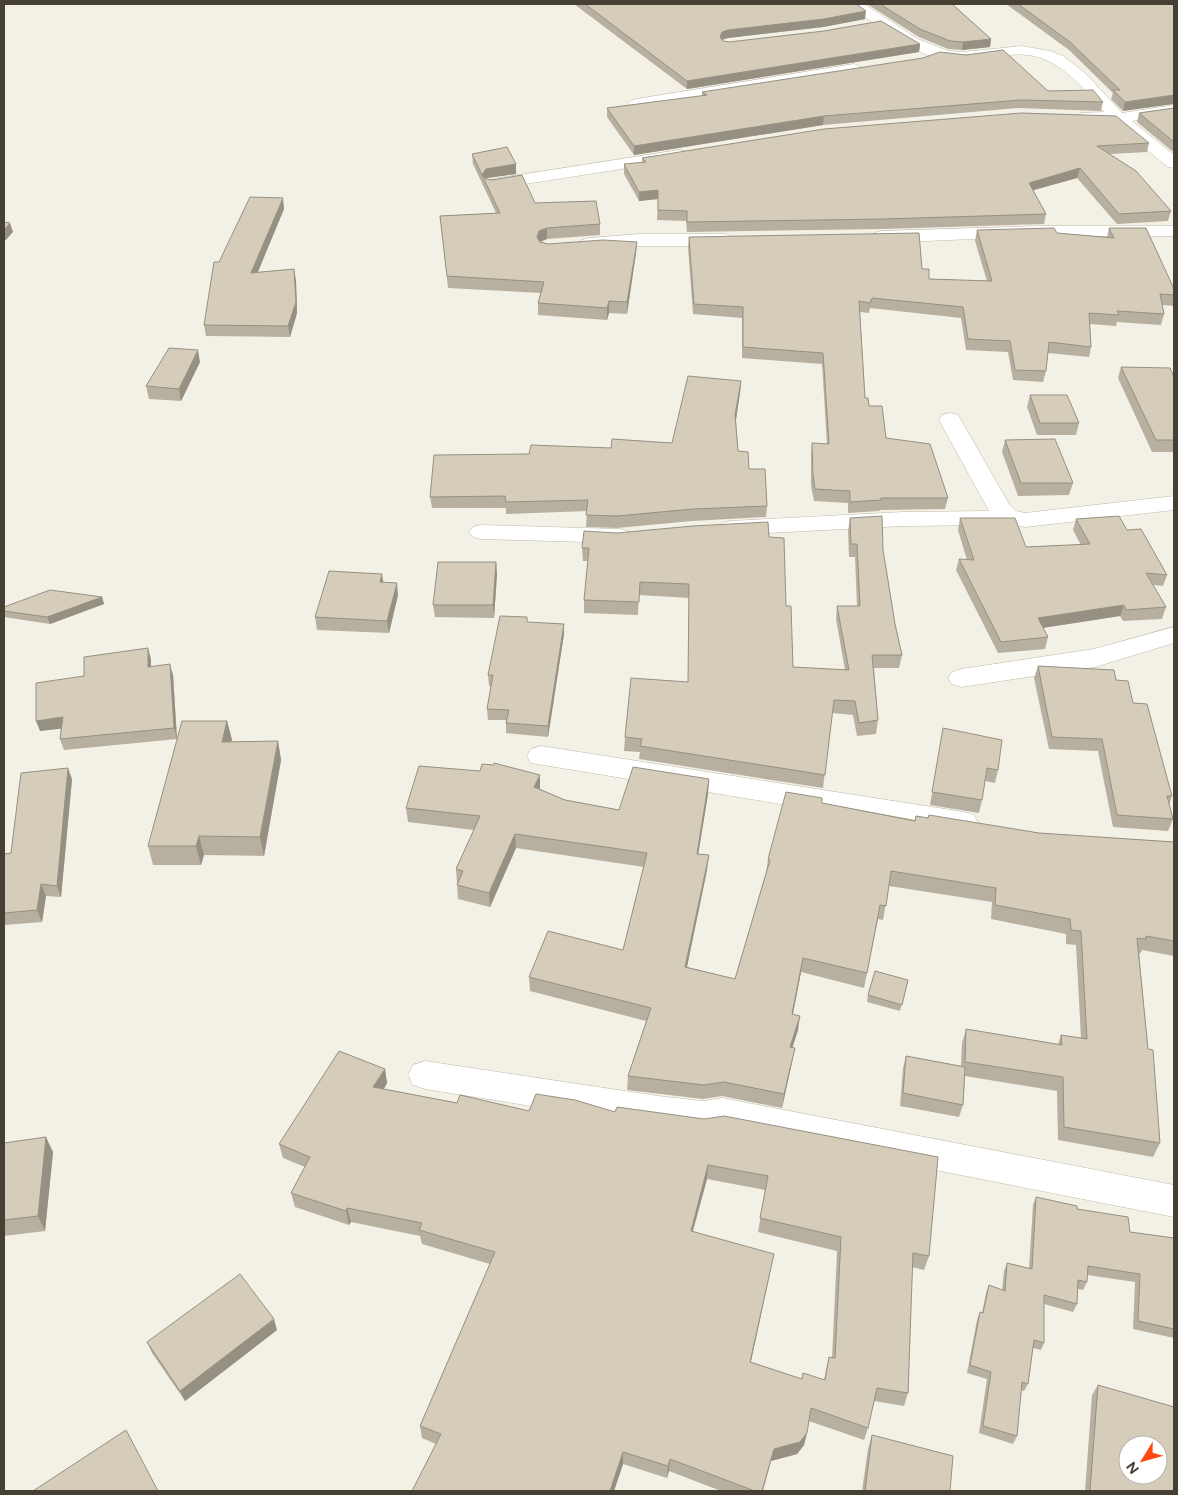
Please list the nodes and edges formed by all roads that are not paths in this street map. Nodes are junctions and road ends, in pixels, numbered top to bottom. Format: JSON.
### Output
{"nodes":[{"id":1,"x":855,"y":4,"type":"edge"},
{"id":2,"x":884,"y":22,"type":"junction"},
{"id":3,"x":858,"y":27,"type":"edge"},
{"id":4,"x":939,"y":53,"type":"junction"},
{"id":5,"x":911,"y":61,"type":"edge"},
{"id":6,"x":872,"y":67,"type":"edge"},
{"id":7,"x":636,"y":104,"type":"edge"},
{"id":8,"x":1174,"y":110,"type":"edge"},
{"id":9,"x":1068,"y":115,"type":"edge"},
{"id":10,"x":1118,"y":118,"type":"junction"},
{"id":11,"x":694,"y":152,"type":"edge"},
{"id":12,"x":1174,"y":163,"type":"edge"},
{"id":13,"x":493,"y":184,"type":"edge"},
{"id":14,"x":1174,"y":231,"type":"edge"},
{"id":15,"x":864,"y":237,"type":"edge"},
{"id":16,"x":738,"y":239,"type":"edge"},
{"id":17,"x":576,"y":245,"type":"edge"},
{"id":18,"x":950,"y":420,"type":"dead end"},
{"id":19,"x":1174,"y":503,"type":"edge"},
{"id":20,"x":1014,"y":518,"type":"junction"},
{"id":21,"x":711,"y":529,"type":"edge"},
{"id":22,"x":481,"y":532,"type":"dead end"},
{"id":23,"x":645,"y":534,"type":"edge"},
{"id":24,"x":1174,"y":635,"type":"edge"},
{"id":25,"x":961,"y":678,"type":"dead end"},
{"id":26,"x":541,"y":756,"type":"dead end"},
{"id":27,"x":992,"y":827,"type":"edge"},
{"id":28,"x":425,"y":1075,"type":"dead end"},
{"id":29,"x":1174,"y":1200,"type":"edge"}],
"edges":[{"from":1,"to":2,"type":"street"},
{"from":2,"to":3,"type":"street"},
{"from":2,"to":4,"type":"street"},
{"from":4,"to":5,"type":"street"},
{"from":4,"to":10,"type":"street"},
{"from":6,"to":7,"type":"street"},
{"from":8,"to":10,"type":"street"},
{"from":9,"to":10,"type":"street"},
{"from":10,"to":12,"type":"street"},
{"from":11,"to":13,"type":"street"},
{"from":14,"to":15,"type":"street"},
{"from":16,"to":17,"type":"street"},
{"from":18,"to":20,"type":"street"},
{"from":19,"to":20,"type":"street"},
{"from":20,"to":21,"type":"street"},
{"from":22,"to":23,"type":"street"},
{"from":24,"to":25,"type":"street"},
{"from":26,"to":27,"type":"street"},
{"from":28,"to":29,"type":"street"}]}
